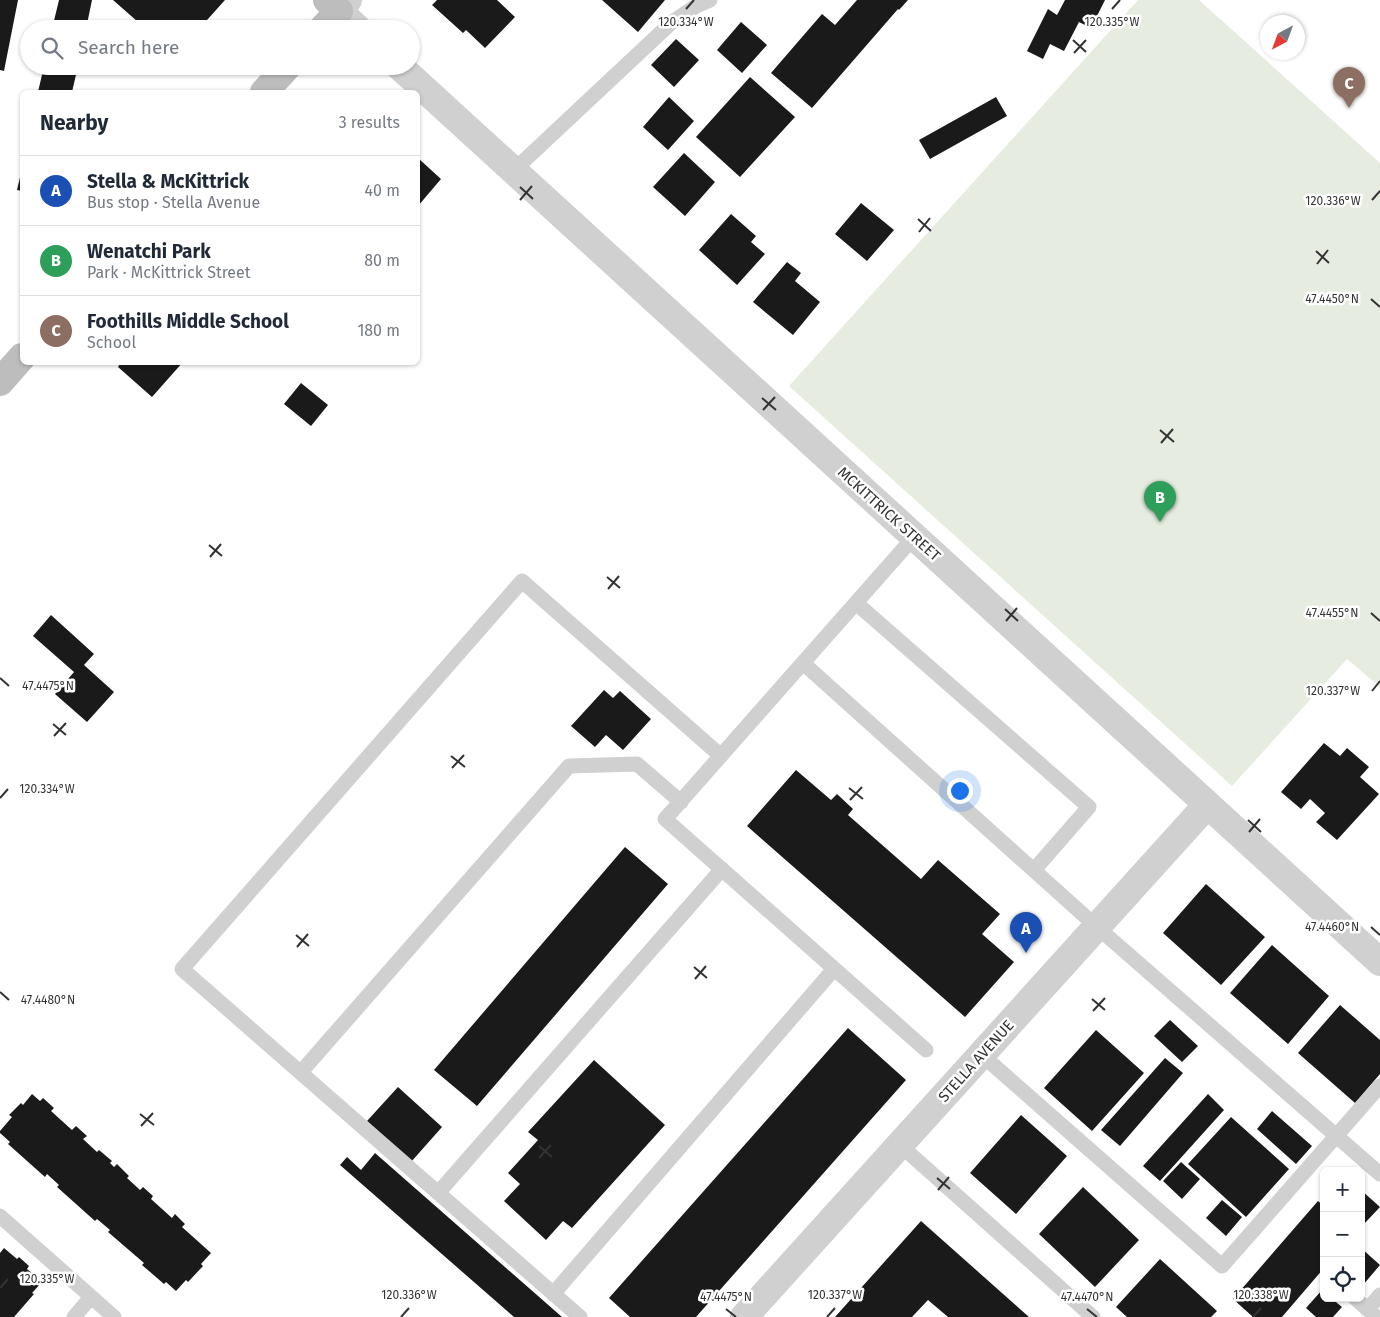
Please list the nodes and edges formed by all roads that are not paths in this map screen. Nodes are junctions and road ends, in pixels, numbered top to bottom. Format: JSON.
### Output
{"nodes":[{"id":1,"x":710,"y":0,"type":"edge"},
{"id":2,"x":280,"y":75,"type":"edge"},
{"id":3,"x":409,"y":75,"type":"edge"},
{"id":4,"x":266,"y":90,"type":"edge"},
{"id":5,"x":513,"y":171,"type":"junction"},
{"id":6,"x":20,"y":359,"type":"edge"},
{"id":7,"x":0,"y":382,"type":"edge"},
{"id":8,"x":914,"y":537,"type":"junction"},
{"id":9,"x":856,"y":604,"type":"junction"},
{"id":10,"x":803,"y":664,"type":"junction"},
{"id":11,"x":721,"y":756,"type":"junction"},
{"id":12,"x":681,"y":802,"type":"junction"},
{"id":13,"x":1208,"y":805,"type":"junction"},
{"id":14,"x":722,"y":869,"type":"junction"},
{"id":15,"x":1034,"y":870,"type":"junction"},
{"id":16,"x":1097,"y":927,"type":"junction"},
{"id":17,"x":1380,"y":962,"type":"edge"},
{"id":18,"x":834,"y":969,"type":"junction"},
{"id":19,"x":926,"y":1050,"type":"dead end"},
{"id":20,"x":982,"y":1055,"type":"junction"},
{"id":21,"x":301,"y":1072,"type":"junction"},
{"id":22,"x":1380,"y":1086,"type":"edge"},
{"id":23,"x":1336,"y":1136,"type":"junction"},
{"id":24,"x":900,"y":1145,"type":"junction"},
{"id":25,"x":1380,"y":1174,"type":"edge"},
{"id":26,"x":438,"y":1192,"type":"junction"},
{"id":27,"x":0,"y":1216,"type":"edge"},
{"id":28,"x":553,"y":1294,"type":"junction"},
{"id":29,"x":1380,"y":1295,"type":"edge"},
{"id":30,"x":91,"y":1297,"type":"junction"},
{"id":31,"x":1360,"y":1302,"type":"edge"},
{"id":32,"x":1372,"y":1313,"type":"edge"},
{"id":33,"x":74,"y":1317,"type":"edge"},
{"id":34,"x":114,"y":1317,"type":"edge"},
{"id":35,"x":580,"y":1317,"type":"edge"},
{"id":36,"x":744,"y":1317,"type":"edge"},
{"id":37,"x":1094,"y":1317,"type":"edge"}],
"edges":[{"from":1,"to":5,"type":"lane"},
{"from":2,"to":4,"type":"street"},
{"from":3,"to":5,"type":"street","name":"MCKITTRICK STREET"},
{"from":5,"to":8,"type":"street","name":"MCKITTRICK STREET"},
{"from":6,"to":7,"type":"street"},
{"from":8,"to":9,"type":"lane"},
{"from":8,"to":13,"type":"street","name":"MCKITTRICK STREET"},
{"from":9,"to":10,"type":"lane"},
{"from":9,"to":15,"type":"lane"},
{"from":10,"to":11,"type":"lane"},
{"from":10,"to":15,"type":"lane"},
{"from":11,"to":12,"type":"lane"},
{"from":11,"to":21,"type":"lane"},
{"from":12,"to":14,"type":"lane"},
{"from":12,"to":21,"type":"lane"},
{"from":13,"to":16,"type":"street","name":"STELLA AVENUE"},
{"from":13,"to":17,"type":"street","name":"MCKITTRICK STREET"},
{"from":14,"to":18,"type":"lane"},
{"from":14,"to":26,"type":"lane"},
{"from":15,"to":16,"type":"lane"},
{"from":16,"to":20,"type":"street","name":"STELLA AVENUE"},
{"from":16,"to":23,"type":"lane"},
{"from":18,"to":19,"type":"lane"},
{"from":18,"to":28,"type":"lane"},
{"from":20,"to":23,"type":"lane"},
{"from":20,"to":24,"type":"street","name":"STELLA AVENUE"},
{"from":21,"to":26,"type":"lane"},
{"from":22,"to":23,"type":"lane"},
{"from":23,"to":25,"type":"lane"},
{"from":24,"to":36,"type":"street","name":"STELLA AVENUE"},
{"from":24,"to":37,"type":"lane"},
{"from":26,"to":28,"type":"lane"},
{"from":27,"to":30,"type":"lane"},
{"from":28,"to":35,"type":"lane"},
{"from":29,"to":32,"type":"lane"},
{"from":30,"to":33,"type":"lane"},
{"from":30,"to":34,"type":"lane"},
{"from":31,"to":32,"type":"lane"}]}
